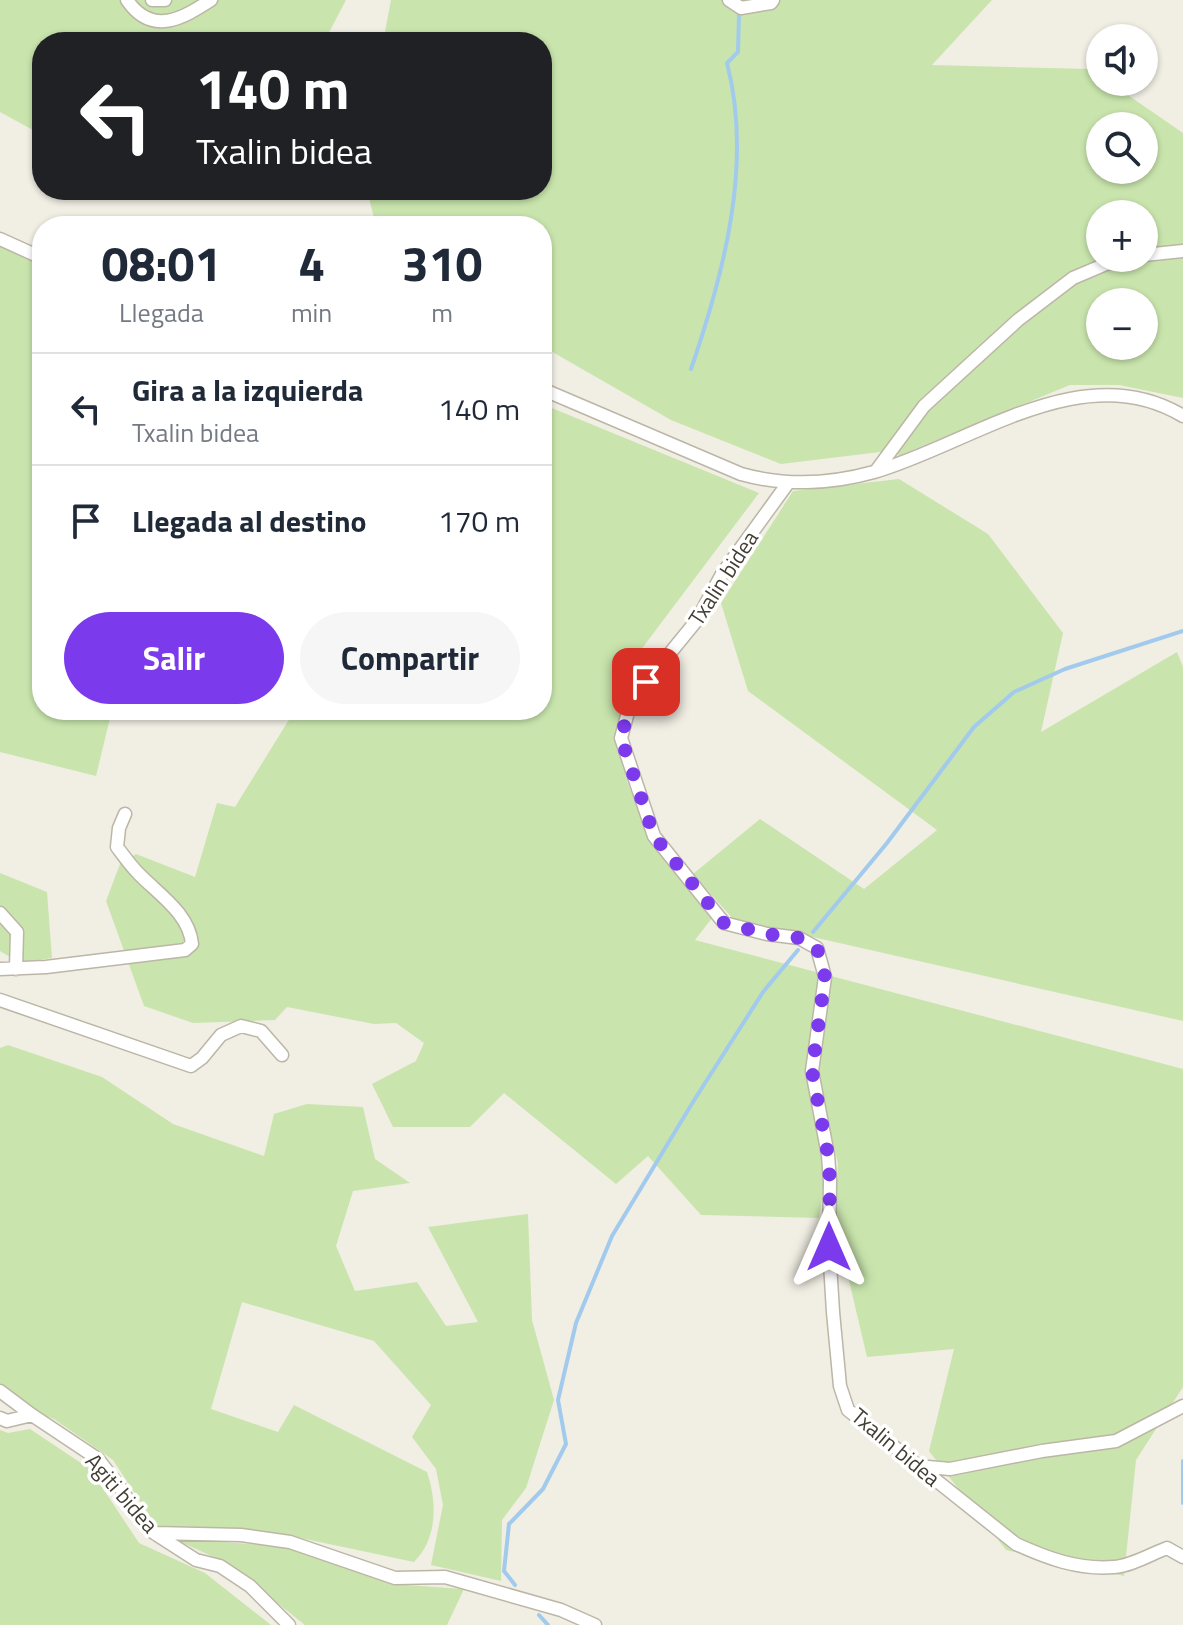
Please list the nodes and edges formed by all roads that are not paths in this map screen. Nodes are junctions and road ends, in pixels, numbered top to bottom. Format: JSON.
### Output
{"nodes":[{"id":1,"x":127,"y":0,"type":"edge"},
{"id":2,"x":152,"y":0,"type":"edge"},
{"id":3,"x":165,"y":0,"type":"edge"},
{"id":4,"x":211,"y":0,"type":"edge"},
{"id":5,"x":729,"y":0,"type":"edge"},
{"id":6,"x":773,"y":0,"type":"edge"},
{"id":7,"x":0,"y":239,"type":"edge"},
{"id":8,"x":1183,"y":251,"type":"edge"},
{"id":9,"x":32,"y":253,"type":"edge"},
{"id":10,"x":1158,"y":254,"type":"edge"},
{"id":11,"x":1087,"y":272,"type":"edge"},
{"id":12,"x":552,"y":393,"type":"edge"},
{"id":13,"x":1183,"y":416,"type":"edge"},
{"id":14,"x":876,"y":471,"type":"junction"},
{"id":15,"x":788,"y":483,"type":"junction"},
{"id":16,"x":125,"y":814,"type":"dead end"},
{"id":17,"x":0,"y":913,"type":"edge"},
{"id":18,"x":0,"y":969,"type":"edge"},
{"id":19,"x":16,"y":969,"type":"junction"},
{"id":20,"x":0,"y":1000,"type":"edge"},
{"id":21,"x":282,"y":1055,"type":"dead end"},
{"id":22,"x":0,"y":1391,"type":"edge"},
{"id":23,"x":1183,"y":1406,"type":"edge"},
{"id":24,"x":32,"y":1415,"type":"junction"},
{"id":25,"x":0,"y":1418,"type":"edge"},
{"id":26,"x":917,"y":1466,"type":"junction"},
{"id":27,"x":154,"y":1533,"type":"junction"},
{"id":28,"x":1183,"y":1557,"type":"edge"},
{"id":29,"x":289,"y":1625,"type":"edge"},
{"id":30,"x":595,"y":1625,"type":"edge"}],
"edges":[{"from":1,"to":4,"type":"street"},
{"from":2,"to":3,"type":"street"},
{"from":5,"to":6,"type":"street"},
{"from":7,"to":9,"type":"street"},
{"from":8,"to":10,"type":"street"},
{"from":11,"to":14,"type":"street"},
{"from":12,"to":15,"type":"street"},
{"from":13,"to":14,"type":"street"},
{"from":14,"to":15,"type":"street"},
{"from":15,"to":26,"type":"street","name":"Txalin bidea"},
{"from":16,"to":19,"type":"street"},
{"from":17,"to":19,"type":"street"},
{"from":18,"to":19,"type":"street"},
{"from":20,"to":21,"type":"street"},
{"from":22,"to":24,"type":"street","name":"Agiti bidea"},
{"from":23,"to":26,"type":"street"},
{"from":24,"to":25,"type":"street"},
{"from":24,"to":27,"type":"street","name":"Agiti bidea"},
{"from":26,"to":28,"type":"street","name":"Txalin bidea"},
{"from":27,"to":29,"type":"street","name":"Agiti bidea"},
{"from":27,"to":30,"type":"street"}]}
